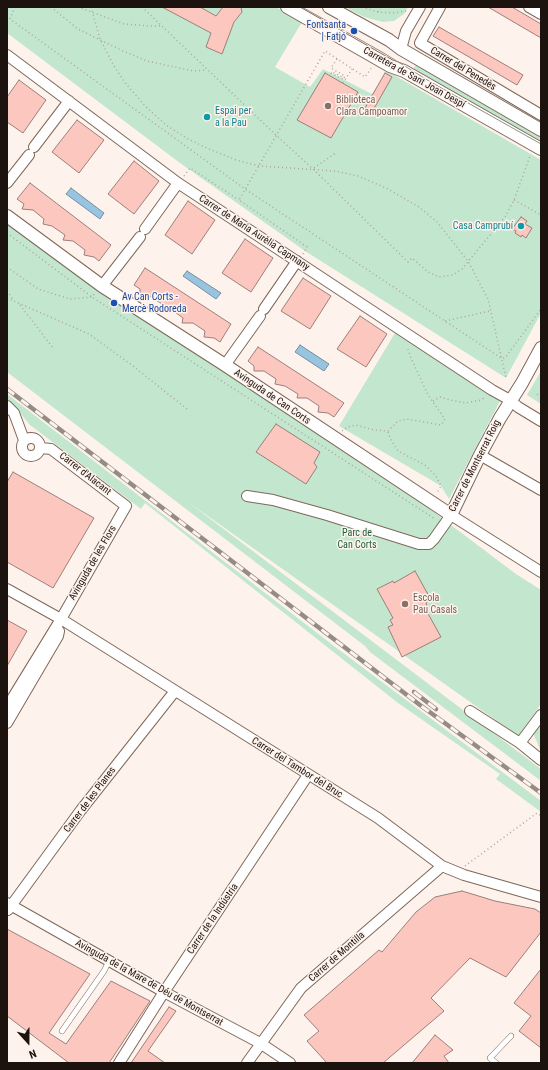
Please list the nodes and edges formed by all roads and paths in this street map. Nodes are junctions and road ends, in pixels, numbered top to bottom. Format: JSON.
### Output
{"nodes":[{"id":1,"x":14,"y":7,"type":"edge"},
{"id":2,"x":51,"y":7,"type":"edge"},
{"id":3,"x":78,"y":7,"type":"edge"},
{"id":4,"x":91,"y":7,"type":"edge"},
{"id":5,"x":142,"y":7,"type":"edge"},
{"id":6,"x":287,"y":7,"type":"edge"},
{"id":7,"x":329,"y":7,"type":"edge"},
{"id":8,"x":362,"y":7,"type":"edge"},
{"id":9,"x":380,"y":7,"type":"edge"},
{"id":10,"x":420,"y":7,"type":"edge"},
{"id":11,"x":440,"y":7,"type":"edge"},
{"id":12,"x":529,"y":7,"type":"edge"},
{"id":13,"x":406,"y":11,"type":"dead end"},
{"id":14,"x":378,"y":12,"type":"junction"},
{"id":15,"x":93,"y":13,"type":"junction"},
{"id":16,"x":541,"y":14,"type":"edge"},
{"id":17,"x":162,"y":26,"type":"junction"},
{"id":18,"x":100,"y":40,"type":"junction"},
{"id":19,"x":401,"y":49,"type":"junction"},
{"id":20,"x":7,"y":55,"type":"edge"},
{"id":21,"x":337,"y":59,"type":"junction"},
{"id":22,"x":374,"y":64,"type":"dead end"},
{"id":23,"x":352,"y":68,"type":"junction"},
{"id":24,"x":208,"y":70,"type":"junction"},
{"id":25,"x":404,"y":71,"type":"junction"},
{"id":26,"x":345,"y":80,"type":"junction"},
{"id":27,"x":343,"y":83,"type":"dead end"},
{"id":28,"x":69,"y":101,"type":"junction"},
{"id":29,"x":541,"y":115,"type":"edge"},
{"id":30,"x":541,"y":130,"type":"edge"},
{"id":31,"x":276,"y":136,"type":"junction"},
{"id":32,"x":337,"y":152,"type":"dead end"},
{"id":33,"x":536,"y":152,"type":"edge"},
{"id":34,"x":259,"y":166,"type":"junction"},
{"id":35,"x":313,"y":169,"type":"junction"},
{"id":36,"x":7,"y":182,"type":"edge"},
{"id":37,"x":178,"y":183,"type":"junction"},
{"id":38,"x":245,"y":190,"type":"junction"},
{"id":39,"x":239,"y":200,"type":"junction"},
{"id":40,"x":514,"y":200,"type":"junction"},
{"id":41,"x":541,"y":215,"type":"edge"},
{"id":42,"x":7,"y":216,"type":"edge"},
{"id":43,"x":7,"y":233,"type":"edge"},
{"id":44,"x":297,"y":261,"type":"junction"},
{"id":45,"x":468,"y":261,"type":"junction"},
{"id":46,"x":7,"y":267,"type":"edge"},
{"id":47,"x":102,"y":286,"type":"junction"},
{"id":48,"x":7,"y":291,"type":"edge"},
{"id":49,"x":92,"y":297,"type":"junction"},
{"id":50,"x":7,"y":298,"type":"edge"},
{"id":51,"x":14,"y":301,"type":"junction"},
{"id":52,"x":19,"y":304,"type":"junction"},
{"id":53,"x":541,"y":309,"type":"edge"},
{"id":54,"x":490,"y":311,"type":"junction"},
{"id":55,"x":445,"y":321,"type":"junction"},
{"id":56,"x":402,"y":331,"type":"junction"},
{"id":57,"x":53,"y":348,"type":"dead end"},
{"id":58,"x":541,"y":348,"type":"edge"},
{"id":59,"x":501,"y":358,"type":"junction"},
{"id":60,"x":225,"y":365,"type":"junction"},
{"id":61,"x":506,"y":378,"type":"dead end"},
{"id":62,"x":492,"y":390,"type":"junction"},
{"id":63,"x":541,"y":392,"type":"edge"},
{"id":64,"x":537,"y":395,"type":"dead end"},
{"id":65,"x":510,"y":400,"type":"junction"},
{"id":66,"x":433,"y":401,"type":"junction"},
{"id":67,"x":7,"y":406,"type":"edge"},
{"id":68,"x":187,"y":409,"type":"dead end"},
{"id":69,"x":541,"y":422,"type":"edge"},
{"id":70,"x":388,"y":431,"type":"junction"},
{"id":71,"x":335,"y":438,"type":"junction"},
{"id":72,"x":24,"y":440,"type":"junction"},
{"id":73,"x":41,"y":448,"type":"junction"},
{"id":74,"x":480,"y":455,"type":"junction"},
{"id":75,"x":541,"y":490,"type":"edge"},
{"id":76,"x":247,"y":496,"type":"dead end"},
{"id":77,"x":435,"y":496,"type":"dead end"},
{"id":78,"x":126,"y":506,"type":"joint"},
{"id":79,"x":451,"y":515,"type":"junction"},
{"id":80,"x":440,"y":522,"type":"dead end"},
{"id":81,"x":541,"y":572,"type":"edge"},
{"id":82,"x":7,"y":589,"type":"edge"},
{"id":83,"x":61,"y":619,"type":"junction"},
{"id":84,"x":175,"y":691,"type":"junction"},
{"id":85,"x":7,"y":708,"type":"edge"},
{"id":86,"x":470,"y":711,"type":"dead end"},
{"id":87,"x":541,"y":714,"type":"edge"},
{"id":88,"x":7,"y":723,"type":"edge"},
{"id":89,"x":520,"y":743,"type":"junction"},
{"id":90,"x":541,"y":760,"type":"edge"},
{"id":91,"x":308,"y":775,"type":"junction"},
{"id":92,"x":541,"y":816,"type":"edge"},
{"id":93,"x":442,"y":866,"type":"junction"},
{"id":94,"x":457,"y":872,"type":"junction"},
{"id":95,"x":541,"y":897,"type":"edge"},
{"id":96,"x":8,"y":907,"type":"edge"},
{"id":97,"x":109,"y":961,"type":"junction"},
{"id":98,"x":164,"y":992,"type":"junction"},
{"id":99,"x":62,"y":1031,"type":"dead end"},
{"id":100,"x":511,"y":1036,"type":"dead end"},
{"id":101,"x":260,"y":1043,"type":"junction"},
{"id":102,"x":119,"y":1063,"type":"edge"},
{"id":103,"x":247,"y":1063,"type":"edge"},
{"id":104,"x":290,"y":1063,"type":"edge"},
{"id":105,"x":496,"y":1063,"type":"edge"}],
"edges":[{"from":1,"to":38,"type":"path"},
{"from":2,"to":18,"type":"path"},
{"from":3,"to":15,"type":"path"},
{"from":4,"to":15,"type":"path"},
{"from":5,"to":17,"type":"path"},
{"from":6,"to":25,"type":"street","name":"Carretera de Sant Joan Despí"},
{"from":7,"to":19,"type":"street","name":"Carretera de Sant Joan Despí"},
{"from":8,"to":14,"type":"path"},
{"from":9,"to":14,"type":"path"},
{"from":10,"to":19,"type":"street"},
{"from":11,"to":29,"type":"street","name":"Carrer del Penedès"},
{"from":12,"to":16,"type":"street"},
{"from":13,"to":14,"type":"path"},
{"from":15,"to":17,"type":"path"},
{"from":15,"to":18,"type":"path"},
{"from":17,"to":24,"type":"path"},
{"from":18,"to":24,"type":"path"},
{"from":18,"to":34,"type":"path"},
{"from":19,"to":25,"type":"street"},
{"from":19,"to":30,"type":"street","name":"Carretera de Sant Joan Despí"},
{"from":20,"to":28,"type":"street","name":"Carrer de Maria Aurèlia Capmany"},
{"from":21,"to":23,"type":"path"},
{"from":21,"to":26,"type":"path"},
{"from":21,"to":31,"type":"path"},
{"from":22,"to":23,"type":"path"},
{"from":23,"to":26,"type":"path"},
{"from":24,"to":31,"type":"path"},
{"from":25,"to":33,"type":"street","name":"Carretera de Sant Joan Despí"},
{"from":26,"to":27,"type":"path"},
{"from":28,"to":36,"type":"street"},
{"from":28,"to":37,"type":"street","name":"Carrer de Maria Aurèlia Capmany"},
{"from":31,"to":34,"type":"path"},
{"from":31,"to":35,"type":"path"},
{"from":32,"to":35,"type":"path"},
{"from":33,"to":40,"type":"path"},
{"from":34,"to":35,"type":"path"},
{"from":34,"to":38,"type":"path"},
{"from":35,"to":45,"type":"path"},
{"from":35,"to":45,"type":"path"},
{"from":37,"to":39,"type":"path"},
{"from":37,"to":44,"type":"street","name":"Carrer de Maria Aurèlia Capmany"},
{"from":37,"to":47,"type":"street"},
{"from":38,"to":39,"type":"path"},
{"from":38,"to":55,"type":"path"},
{"from":39,"to":44,"type":"path"},
{"from":40,"to":41,"type":"path"},
{"from":40,"to":45,"type":"path"},
{"from":42,"to":47,"type":"street","name":"Avinguda de Can Corts"},
{"from":43,"to":49,"type":"path"},
{"from":44,"to":56,"type":"street","name":"Carrer de Maria Aurèlia Capmany"},
{"from":44,"to":60,"type":"street"},
{"from":45,"to":54,"type":"path"},
{"from":46,"to":49,"type":"path"},
{"from":47,"to":60,"type":"street","name":"Avinguda de Can Corts"},
{"from":48,"to":51,"type":"path"},
{"from":49,"to":80,"type":"path"},
{"from":50,"to":51,"type":"path"},
{"from":51,"to":52,"type":"path"},
{"from":52,"to":57,"type":"path"},
{"from":52,"to":68,"type":"path"},
{"from":53,"to":59,"type":"path"},
{"from":54,"to":55,"type":"path"},
{"from":54,"to":59,"type":"path"},
{"from":55,"to":59,"type":"path"},
{"from":56,"to":62,"type":"street","name":"Carrer de Maria Aurèlia Capmany"},
{"from":56,"to":66,"type":"path"},
{"from":58,"to":65,"type":"street","name":"Carrer de Montserrat Roig"},
{"from":59,"to":61,"type":"path"},
{"from":60,"to":71,"type":"street","name":"Avinguda de Can Corts"},
{"from":62,"to":65,"type":"street","name":"Carrer de Maria Aurèlia Capmany"},
{"from":62,"to":66,"type":"path"},
{"from":63,"to":64,"type":"path"},
{"from":65,"to":69,"type":"street","name":"Carrer de Maria Aurèlia Capmany"},
{"from":65,"to":74,"type":"street","name":"Carrer de Montserrat Roig"},
{"from":66,"to":70,"type":"path"},
{"from":67,"to":72,"type":"street"},
{"from":70,"to":71,"type":"path"},
{"from":70,"to":77,"type":"path"},
{"from":71,"to":79,"type":"street","name":"Avinguda de Can Corts"},
{"from":72,"to":73,"type":"street"},
{"from":72,"to":73,"type":"street"},
{"from":73,"to":78,"type":"street","name":"Carrer d'Alacant"},
{"from":74,"to":75,"type":"street"},
{"from":74,"to":79,"type":"street","name":"Carrer de Montserrat Roig"},
{"from":76,"to":79,"type":"street","name":"Carrer de Montserrat Roig"},
{"from":78,"to":83,"type":"street","name":"Avinguda de les Flors"},
{"from":79,"to":81,"type":"street","name":"Avinguda de Can Corts"},
{"from":82,"to":83,"type":"street","name":"Carrer del Tambor del Bruc"},
{"from":83,"to":84,"type":"street","name":"Carrer del Tambor del Bruc"},
{"from":83,"to":85,"type":"street","name":"Avinguda de les Flors"},
{"from":83,"to":88,"type":"street","name":"Avinguda de les Flors"},
{"from":84,"to":91,"type":"street","name":"Carrer del Tambor del Bruc"},
{"from":84,"to":96,"type":"street","name":"Carrer de les Planes"},
{"from":86,"to":89,"type":"street"},
{"from":87,"to":89,"type":"street"},
{"from":89,"to":90,"type":"street"},
{"from":91,"to":93,"type":"street","name":"Carrer del Tambor del Bruc"},
{"from":91,"to":98,"type":"street","name":"Carrer de la Indústria"},
{"from":92,"to":94,"type":"path"},
{"from":93,"to":94,"type":"street","name":"Carrer del Tambor del Bruc"},
{"from":93,"to":101,"type":"street","name":"Carrer de Montilla"},
{"from":94,"to":95,"type":"street","name":"Carrer del Tambor del Bruc"},
{"from":96,"to":97,"type":"street","name":"Avinguda de la Mare de Déu de Montserrat"},
{"from":97,"to":98,"type":"street","name":"Avinguda de la Mare de Déu de Montserrat"},
{"from":97,"to":99,"type":"lane"},
{"from":98,"to":101,"type":"street","name":"Avinguda de la Mare de Déu de Montserrat"},
{"from":98,"to":102,"type":"street","name":"Carrer de la Indústria"},
{"from":100,"to":105,"type":"lane"},
{"from":101,"to":103,"type":"street","name":"Carrer de Montilla"},
{"from":101,"to":104,"type":"street","name":"Avinguda de la Mare de Déu de Montserrat"}]}
